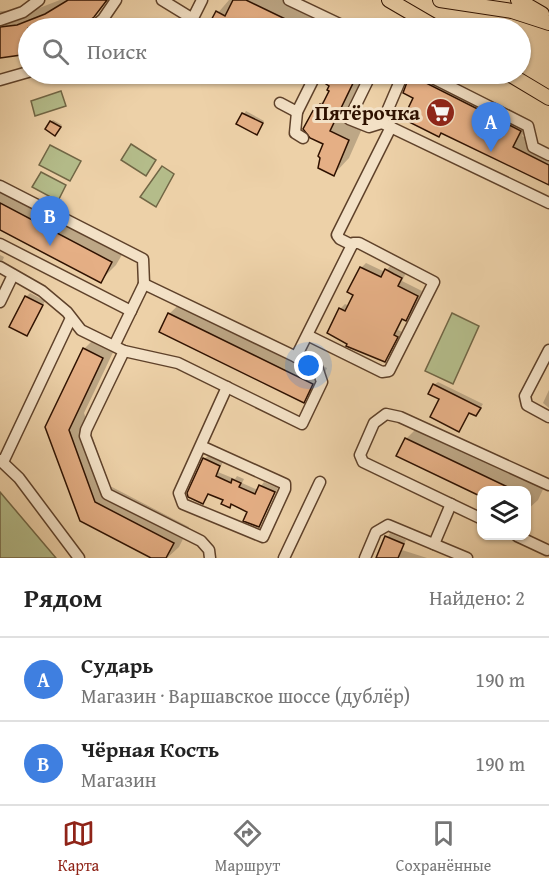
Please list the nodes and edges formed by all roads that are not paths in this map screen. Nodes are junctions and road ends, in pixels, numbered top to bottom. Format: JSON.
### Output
{"nodes":[{"id":1,"x":39,"y":0,"type":"edge"},
{"id":2,"x":116,"y":0,"type":"edge"},
{"id":3,"x":162,"y":0,"type":"edge"},
{"id":4,"x":202,"y":0,"type":"edge"},
{"id":5,"x":289,"y":0,"type":"edge"},
{"id":6,"x":389,"y":0,"type":"edge"},
{"id":7,"x":440,"y":0,"type":"edge"},
{"id":8,"x":518,"y":0,"type":"edge"},
{"id":9,"x":104,"y":18,"type":"edge"},
{"id":10,"x":184,"y":18,"type":"edge"},
{"id":11,"x":194,"y":18,"type":"edge"},
{"id":12,"x":327,"y":18,"type":"edge"},
{"id":13,"x":416,"y":18,"type":"edge"},
{"id":14,"x":0,"y":20,"type":"edge"},
{"id":15,"x":549,"y":21,"type":"edge"},
{"id":16,"x":18,"y":75,"type":"edge"},
{"id":17,"x":0,"y":80,"type":"edge"},
{"id":18,"x":311,"y":84,"type":"edge"},
{"id":19,"x":367,"y":84,"type":"edge"},
{"id":20,"x":400,"y":84,"type":"edge"},
{"id":21,"x":445,"y":84,"type":"edge"},
{"id":22,"x":526,"y":84,"type":"edge"},
{"id":23,"x":549,"y":98,"type":"edge"},
{"id":24,"x":280,"y":104,"type":"dead end"},
{"id":25,"x":297,"y":112,"type":"junction"},
{"id":26,"x":387,"y":125,"type":"junction"},
{"id":27,"x":303,"y":138,"type":"dead end"},
{"id":28,"x":549,"y":155,"type":"edge"},
{"id":29,"x":0,"y":186,"type":"edge"},
{"id":30,"x":549,"y":203,"type":"edge"},
{"id":31,"x":0,"y":244,"type":"edge"},
{"id":32,"x":352,"y":245,"type":"junction"},
{"id":33,"x":0,"y":267,"type":"edge"},
{"id":34,"x":13,"y":275,"type":"junction"},
{"id":35,"x":144,"y":284,"type":"junction"},
{"id":36,"x":0,"y":302,"type":"edge"},
{"id":37,"x":131,"y":311,"type":"junction"},
{"id":38,"x":71,"y":318,"type":"junction"},
{"id":39,"x":307,"y":334,"type":"junction"},
{"id":40,"x":119,"y":349,"type":"junction"},
{"id":41,"x":549,"y":350,"type":"edge"},
{"id":42,"x":296,"y":357,"type":"junction"},
{"id":43,"x":545,"y":367,"type":"edge"},
{"id":44,"x":227,"y":387,"type":"junction"},
{"id":45,"x":549,"y":417,"type":"edge"},
{"id":46,"x":201,"y":446,"type":"junction"},
{"id":47,"x":1,"y":461,"type":"edge"},
{"id":48,"x":320,"y":482,"type":"dead end"},
{"id":49,"x":549,"y":485,"type":"edge"},
{"id":50,"x":451,"y":504,"type":"junction"},
{"id":51,"x":477,"y":517,"type":"edge"},
{"id":52,"x":526,"y":540,"type":"edge"},
{"id":53,"x":434,"y":544,"type":"junction"},
{"id":54,"x":547,"y":550,"type":"edge"},
{"id":55,"x":79,"y":558,"type":"edge"},
{"id":56,"x":210,"y":558,"type":"edge"},
{"id":57,"x":284,"y":558,"type":"edge"},
{"id":58,"x":365,"y":558,"type":"edge"},
{"id":59,"x":467,"y":558,"type":"edge"}],
"edges":[{"from":1,"to":14,"type":"street"},
{"from":2,"to":9,"type":"street"},
{"from":3,"to":10,"type":"street"},
{"from":4,"to":11,"type":"street"},
{"from":5,"to":12,"type":"street"},
{"from":6,"to":13,"type":"main road"},
{"from":7,"to":15,"type":"main road"},
{"from":8,"to":15,"type":"main road"},
{"from":16,"to":17,"type":"street"},
{"from":18,"to":25,"type":"street"},
{"from":19,"to":26,"type":"street"},
{"from":20,"to":26,"type":"street"},
{"from":21,"to":28,"type":"street"},
{"from":22,"to":23,"type":"main road"},
{"from":24,"to":25,"type":"street"},
{"from":25,"to":27,"type":"street"},
{"from":26,"to":30,"type":"street"},
{"from":26,"to":32,"type":"street"},
{"from":29,"to":35,"type":"street"},
{"from":31,"to":37,"type":"street"},
{"from":32,"to":39,"type":"street"},
{"from":32,"to":39,"type":"street"},
{"from":33,"to":34,"type":"street"},
{"from":34,"to":36,"type":"street"},
{"from":34,"to":38,"type":"street"},
{"from":35,"to":37,"type":"street"},
{"from":35,"to":42,"type":"street"},
{"from":37,"to":40,"type":"street"},
{"from":38,"to":40,"type":"street"},
{"from":38,"to":47,"type":"street"},
{"from":39,"to":42,"type":"street"},
{"from":40,"to":44,"type":"street"},
{"from":40,"to":56,"type":"street"},
{"from":41,"to":43,"type":"street"},
{"from":42,"to":44,"type":"street"},
{"from":43,"to":45,"type":"street"},
{"from":44,"to":46,"type":"street"},
{"from":46,"to":46,"type":"street"},
{"from":47,"to":55,"type":"street"},
{"from":48,"to":57,"type":"street"},
{"from":49,"to":50,"type":"street"},
{"from":50,"to":51,"type":"street"},
{"from":50,"to":53,"type":"street"},
{"from":52,"to":54,"type":"street"},
{"from":53,"to":58,"type":"street"},
{"from":53,"to":59,"type":"street"}]}
